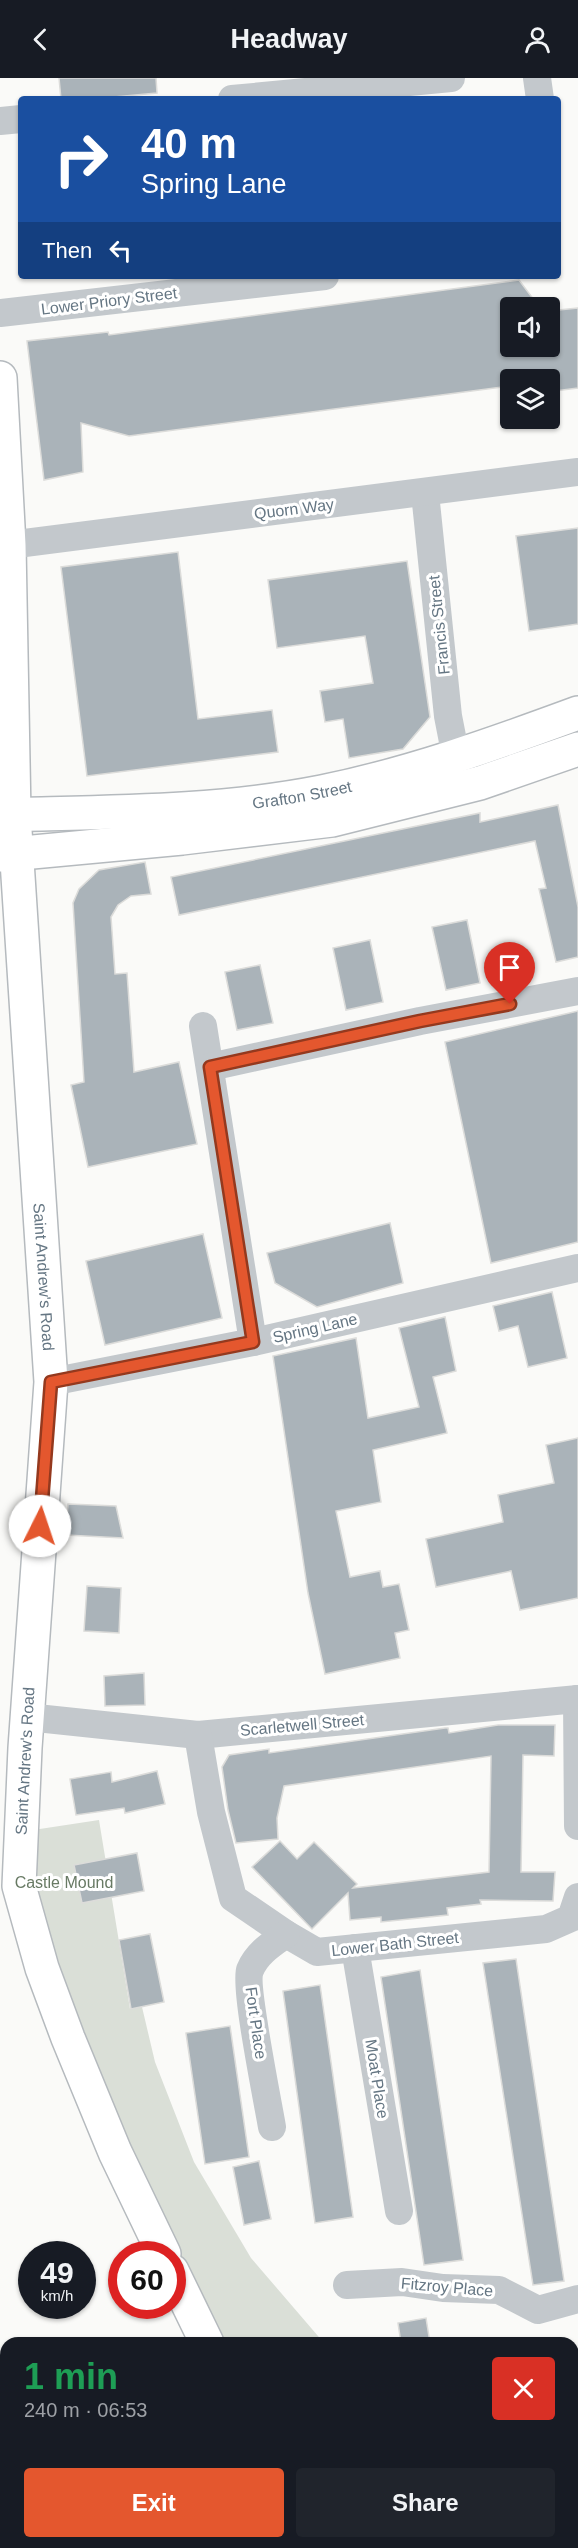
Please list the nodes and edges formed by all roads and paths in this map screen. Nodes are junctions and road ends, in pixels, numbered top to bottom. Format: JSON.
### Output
{"nodes":[{"id":1,"x":452,"y":78,"type":"edge"},
{"id":2,"x":537,"y":78,"type":"edge"},
{"id":3,"x":263,"y":96,"type":"edge"},
{"id":4,"x":540,"y":96,"type":"edge"},
{"id":5,"x":18,"y":119,"type":"edge"},
{"id":6,"x":0,"y":121,"type":"edge"},
{"id":7,"x":299,"y":279,"type":"edge"},
{"id":8,"x":0,"y":313,"type":"edge"},
{"id":9,"x":0,"y":378,"type":"edge"},
{"id":10,"x":578,"y":472,"type":"edge"},
{"id":11,"x":425,"y":493,"type":"junction"},
{"id":12,"x":9,"y":544,"type":"junction"},
{"id":13,"x":578,"y":713,"type":"edge"},
{"id":14,"x":578,"y":748,"type":"edge"},
{"id":15,"x":456,"y":757,"type":"junction"},
{"id":16,"x":7,"y":815,"type":"edge"},
{"id":17,"x":9,"y":854,"type":"edge"},
{"id":18,"x":578,"y":991,"type":"edge"},
{"id":19,"x":203,"y":1026,"type":"dead end"},
{"id":20,"x":210,"y":1067,"type":"junction"},
{"id":21,"x":578,"y":1268,"type":"edge"},
{"id":22,"x":253,"y":1342,"type":"junction"},
{"id":23,"x":51,"y":1382,"type":"junction"},
{"id":24,"x":578,"y":1699,"type":"edge"},
{"id":25,"x":27,"y":1718,"type":"junction"},
{"id":26,"x":198,"y":1735,"type":"junction"},
{"id":27,"x":578,"y":1826,"type":"edge"},
{"id":28,"x":575,"y":1911,"type":"edge"},
{"id":29,"x":286,"y":1934,"type":"junction"},
{"id":30,"x":355,"y":1948,"type":"junction"},
{"id":31,"x":272,"y":2127,"type":"dead end"},
{"id":32,"x":399,"y":2211,"type":"dead end"},
{"id":33,"x":158,"y":2241,"type":"edge"},
{"id":34,"x":347,"y":2285,"type":"dead end"},
{"id":35,"x":578,"y":2299,"type":"edge"},
{"id":36,"x":186,"y":2300,"type":"edge"},
{"id":37,"x":204,"y":2337,"type":"edge"}],
"edges":[{"from":1,"to":3,"type":"street"},
{"from":2,"to":4,"type":"street"},
{"from":5,"to":6,"type":"street"},
{"from":7,"to":8,"type":"street","name":"Lower Priory Street"},
{"from":9,"to":12,"type":"main road","name":"Saint Andrew's Road"},
{"from":10,"to":11,"type":"street","name":"Quorn Way"},
{"from":11,"to":12,"type":"street","name":"Quorn Way"},
{"from":11,"to":15,"type":"street","name":"Francis Street"},
{"from":12,"to":16,"type":"main road","name":"Saint Andrew's Road"},
{"from":13,"to":15,"type":"main road","name":"Grafton Street"},
{"from":14,"to":17,"type":"main road","name":"Grafton Street"},
{"from":15,"to":16,"type":"main road","name":"Grafton Street"},
{"from":16,"to":17,"type":"main road","name":"Saint Andrew's Road"},
{"from":17,"to":23,"type":"main road","name":"Saint Andrew's Road"},
{"from":18,"to":20,"type":"street"},
{"from":19,"to":20,"type":"street"},
{"from":20,"to":22,"type":"street"},
{"from":21,"to":22,"type":"street","name":"Spring Lane"},
{"from":22,"to":23,"type":"street","name":"Spring Lane"},
{"from":23,"to":25,"type":"main road","name":"Saint Andrew's Road"},
{"from":24,"to":26,"type":"street","name":"Scarletwell Street"},
{"from":24,"to":27,"type":"street"},
{"from":25,"to":26,"type":"street","name":"Scarletwell Street"},
{"from":25,"to":33,"type":"main road","name":"Saint Andrew's Road"},
{"from":26,"to":29,"type":"street","name":"Lower Bath Street"},
{"from":28,"to":30,"type":"street","name":"Lower Bath Street"},
{"from":29,"to":30,"type":"street","name":"Lower Bath Street"},
{"from":29,"to":31,"type":"street","name":"Fort Place"},
{"from":30,"to":32,"type":"street","name":"Moat Place"},
{"from":34,"to":35,"type":"street","name":"Fitzroy Place"},
{"from":36,"to":37,"type":"main road"}]}
